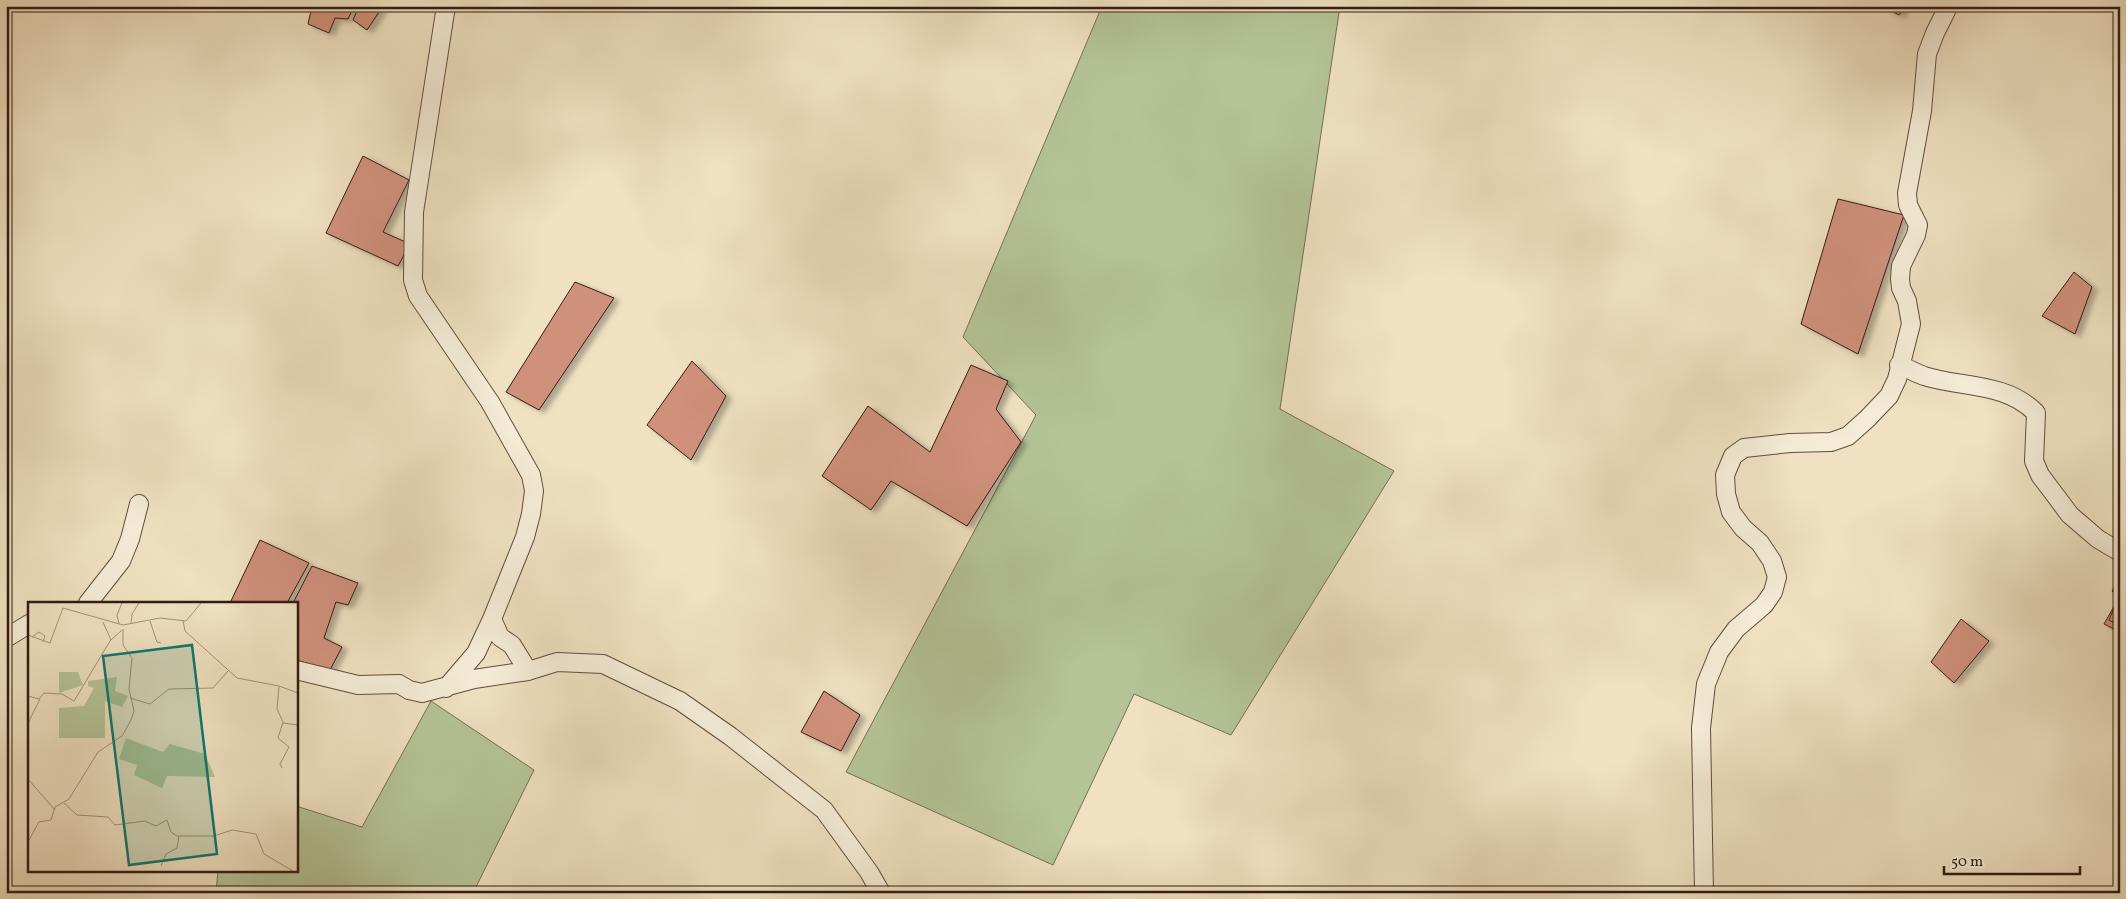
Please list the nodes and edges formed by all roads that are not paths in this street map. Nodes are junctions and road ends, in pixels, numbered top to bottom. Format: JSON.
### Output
{"nodes":[{"id":1,"x":446,"y":6,"type":"edge"},
{"id":2,"x":1946,"y":6,"type":"edge"},
{"id":3,"x":1900,"y":365,"type":"junction"},
{"id":4,"x":139,"y":504,"type":"dead end"},
{"id":5,"x":2120,"y":552,"type":"edge"},
{"id":6,"x":89,"y":602,"type":"edge"},
{"id":7,"x":492,"y":619,"type":"junction"},
{"id":8,"x":28,"y":625,"type":"edge"},
{"id":9,"x":6,"y":638,"type":"edge"},
{"id":10,"x":298,"y":670,"type":"edge"},
{"id":11,"x":528,"y":671,"type":"junction"},
{"id":12,"x":446,"y":688,"type":"junction"},
{"id":13,"x":881,"y":893,"type":"edge"},
{"id":14,"x":1704,"y":893,"type":"edge"}],
"edges":[{"from":1,"to":7,"type":"street"},
{"from":2,"to":3,"type":"street"},
{"from":3,"to":5,"type":"street"},
{"from":3,"to":14,"type":"street"},
{"from":4,"to":6,"type":"street"},
{"from":7,"to":11,"type":"street"},
{"from":7,"to":12,"type":"street"},
{"from":8,"to":9,"type":"street"},
{"from":10,"to":12,"type":"street"},
{"from":11,"to":12,"type":"street"},
{"from":11,"to":13,"type":"street"}]}
